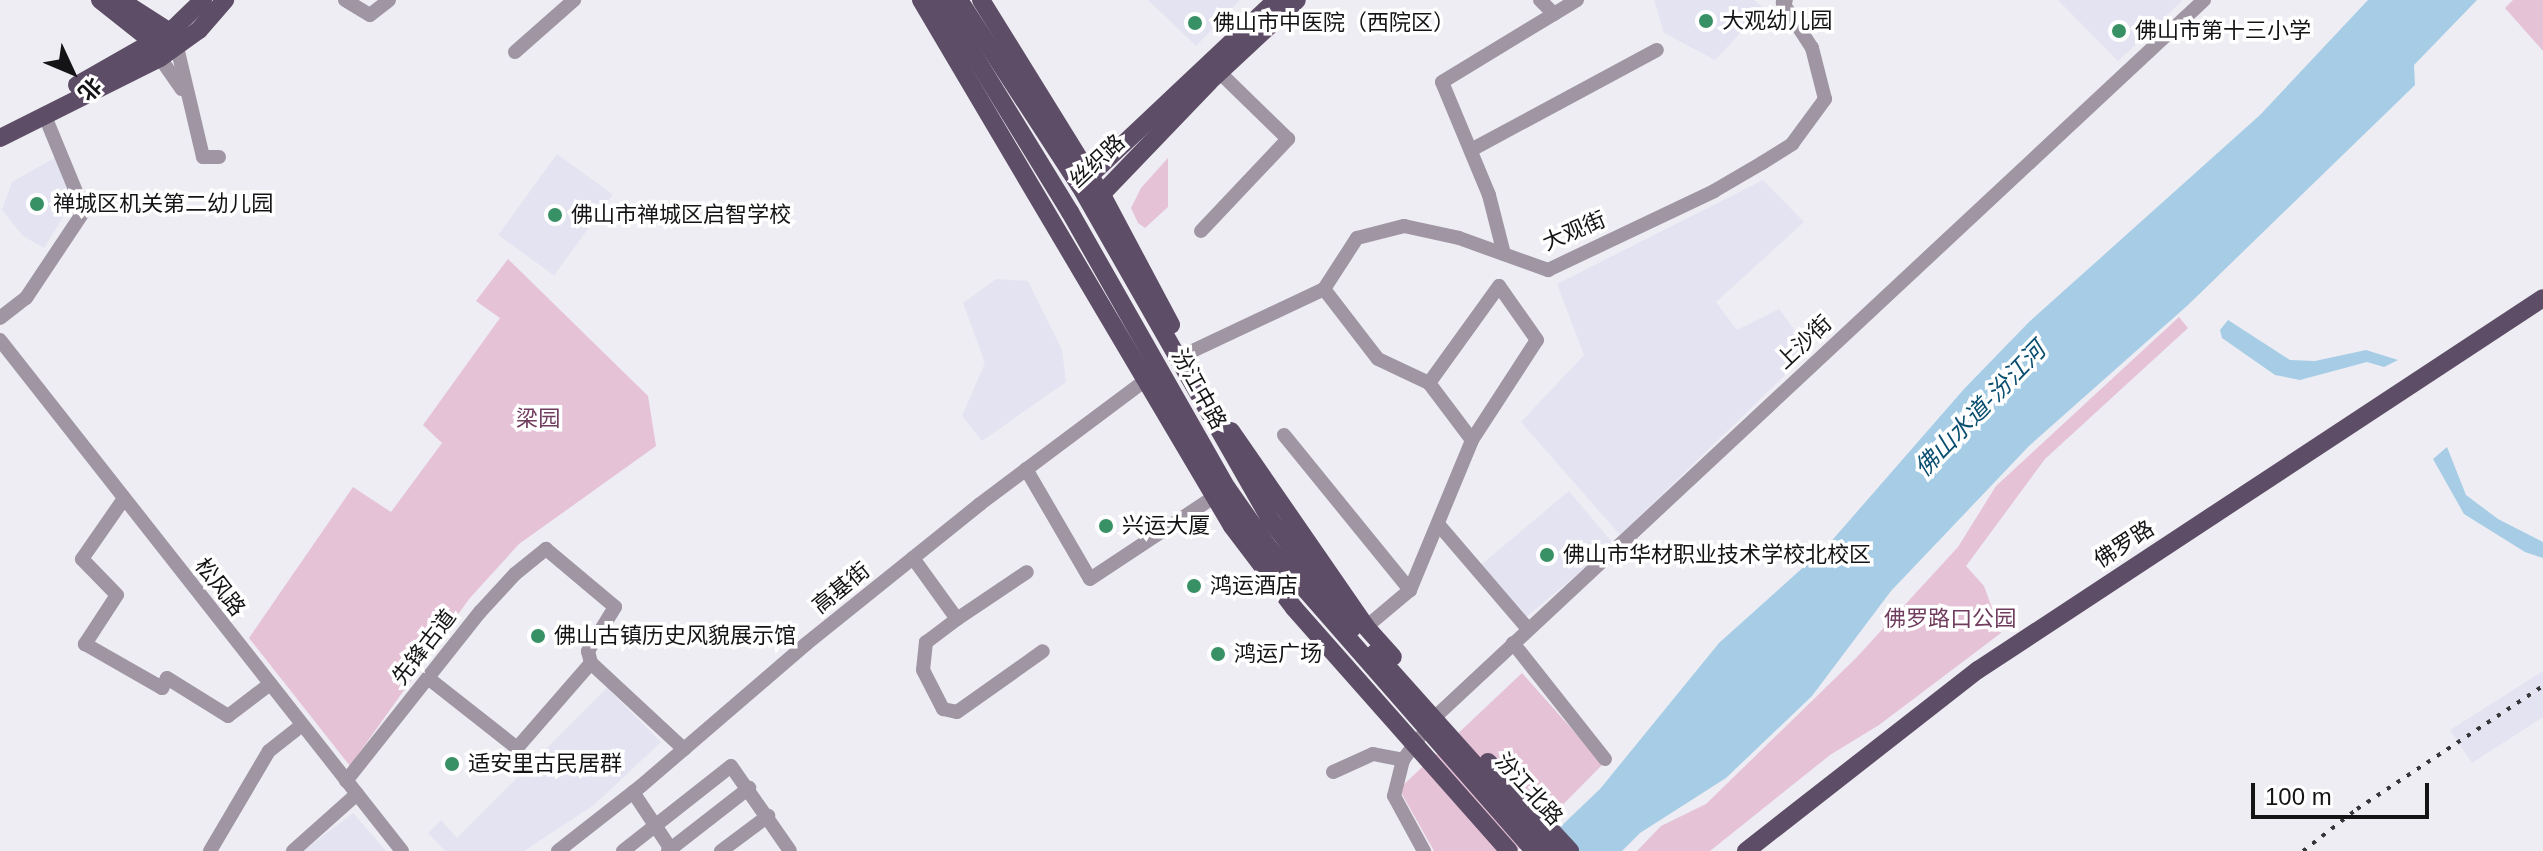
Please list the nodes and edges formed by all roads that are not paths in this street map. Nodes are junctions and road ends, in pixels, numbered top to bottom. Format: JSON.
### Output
{"nodes":[{"id":1,"x":100,"y":0,"type":"edge"},
{"id":2,"x":120,"y":0,"type":"edge"},
{"id":3,"x":203,"y":0,"type":"edge"},
{"id":4,"x":225,"y":0,"type":"edge"},
{"id":5,"x":345,"y":0,"type":"edge"},
{"id":6,"x":389,"y":0,"type":"edge"},
{"id":7,"x":574,"y":0,"type":"edge"},
{"id":8,"x":921,"y":0,"type":"edge"},
{"id":9,"x":940,"y":0,"type":"edge"},
{"id":10,"x":959,"y":0,"type":"edge"},
{"id":11,"x":981,"y":0,"type":"edge"},
{"id":12,"x":1297,"y":0,"type":"edge"},
{"id":13,"x":1540,"y":0,"type":"edge"},
{"id":14,"x":1577,"y":0,"type":"edge"},
{"id":15,"x":2204,"y":0,"type":"edge"},
{"id":16,"x":1275,"y":1,"type":"edge"},
{"id":17,"x":1782,"y":1,"type":"edge"},
{"id":18,"x":1554,"y":14,"type":"junction"},
{"id":19,"x":174,"y":39,"type":"junction"},
{"id":20,"x":157,"y":50,"type":"junction"},
{"id":21,"x":1657,"y":50,"type":"dead end"},
{"id":22,"x":515,"y":52,"type":"dead end"},
{"id":23,"x":1219,"y":72,"type":"junction"},
{"id":24,"x":187,"y":96,"type":"junction"},
{"id":25,"x":44,"y":114,"type":"junction"},
{"id":26,"x":0,"y":125,"type":"edge"},
{"id":27,"x":0,"y":138,"type":"edge"},
{"id":28,"x":1471,"y":150,"type":"junction"},
{"id":29,"x":219,"y":157,"type":"dead end"},
{"id":30,"x":1080,"y":176,"type":"junction"},
{"id":31,"x":1096,"y":200,"type":"junction"},
{"id":32,"x":1070,"y":212,"type":"junction"},
{"id":33,"x":1201,"y":231,"type":"dead end"},
{"id":34,"x":1504,"y":254,"type":"junction"},
{"id":35,"x":1324,"y":289,"type":"junction"},
{"id":36,"x":2543,"y":298,"type":"edge"},
{"id":37,"x":0,"y":318,"type":"edge"},
{"id":38,"x":2,"y":345,"type":"edge"},
{"id":39,"x":1186,"y":354,"type":"junction"},
{"id":40,"x":1153,"y":375,"type":"junction"},
{"id":41,"x":1429,"y":383,"type":"junction"},
{"id":42,"x":1284,"y":435,"type":"dead end"},
{"id":43,"x":1472,"y":440,"type":"junction"},
{"id":44,"x":1026,"y":469,"type":"junction"},
{"id":45,"x":1220,"y":493,"type":"junction"},
{"id":46,"x":123,"y":500,"type":"junction"},
{"id":47,"x":1438,"y":524,"type":"junction"},
{"id":48,"x":913,"y":558,"type":"junction"},
{"id":49,"x":1027,"y":572,"type":"dead end"},
{"id":50,"x":1410,"y":590,"type":"junction"},
{"id":51,"x":957,"y":619,"type":"junction"},
{"id":52,"x":1366,"y":627,"type":"junction"},
{"id":53,"x":1528,"y":629,"type":"junction"},
{"id":54,"x":1513,"y":643,"type":"junction"},
{"id":55,"x":1043,"y":651,"type":"dead end"},
{"id":56,"x":591,"y":663,"type":"junction"},
{"id":57,"x":428,"y":678,"type":"junction"},
{"id":58,"x":270,"y":684,"type":"junction"},
{"id":59,"x":302,"y":725,"type":"junction"},
{"id":60,"x":1429,"y":726,"type":"junction"},
{"id":61,"x":684,"y":749,"type":"junction"},
{"id":62,"x":1470,"y":759,"type":"junction"},
{"id":63,"x":1605,"y":759,"type":"dead end"},
{"id":64,"x":1403,"y":760,"type":"junction"},
{"id":65,"x":1333,"y":772,"type":"dead end"},
{"id":66,"x":346,"y":781,"type":"junction"},
{"id":67,"x":749,"y":788,"type":"junction"},
{"id":68,"x":633,"y":792,"type":"junction"},
{"id":69,"x":357,"y":794,"type":"junction"},
{"id":70,"x":768,"y":816,"type":"junction"},
{"id":71,"x":655,"y":826,"type":"junction"},
{"id":72,"x":563,"y":849,"type":"edge"},
{"id":73,"x":670,"y":850,"type":"edge"},
{"id":74,"x":788,"y":850,"type":"edge"},
{"id":75,"x":210,"y":851,"type":"edge"},
{"id":76,"x":293,"y":851,"type":"edge"},
{"id":77,"x":402,"y":851,"type":"edge"},
{"id":78,"x":623,"y":851,"type":"edge"},
{"id":79,"x":721,"y":851,"type":"edge"},
{"id":80,"x":1424,"y":851,"type":"edge"},
{"id":81,"x":1509,"y":851,"type":"edge"},
{"id":82,"x":1534,"y":851,"type":"edge"},
{"id":83,"x":1552,"y":851,"type":"edge"},
{"id":84,"x":1570,"y":851,"type":"edge"},
{"id":85,"x":1746,"y":851,"type":"edge"}],
"edges":[{"from":1,"to":20,"type":"main road"},
{"from":2,"to":19,"type":"main road"},
{"from":3,"to":19,"type":"main road"},
{"from":4,"to":19,"type":"main road"},
{"from":5,"to":6,"type":"street"},
{"from":7,"to":22,"type":"street"},
{"from":8,"to":40,"type":"main road"},
{"from":9,"to":32,"type":"main road","name":"汾江中路"},
{"from":10,"to":30,"type":"main road","name":"汾江中路"},
{"from":11,"to":30,"type":"main road"},
{"from":12,"to":23,"type":"main road","name":"丝织路"},
{"from":13,"to":18,"type":"street"},
{"from":14,"to":18,"type":"street"},
{"from":15,"to":53,"type":"street","name":"上沙街"},
{"from":16,"to":30,"type":"main road"},
{"from":17,"to":34,"type":"street","name":"大观街"},
{"from":18,"to":28,"type":"street"},
{"from":19,"to":20,"type":"main road"},
{"from":19,"to":24,"type":"street"},
{"from":20,"to":24,"type":"street"},
{"from":20,"to":25,"type":"main road"},
{"from":20,"to":26,"type":"main road"},
{"from":21,"to":28,"type":"street"},
{"from":23,"to":31,"type":"main road","name":"丝织路"},
{"from":23,"to":33,"type":"street"},
{"from":24,"to":29,"type":"street"},
{"from":25,"to":27,"type":"main road"},
{"from":25,"to":37,"type":"street"},
{"from":28,"to":34,"type":"street"},
{"from":30,"to":31,"type":"main road","name":"汾江中路"},
{"from":30,"to":32,"type":"main road","name":"丝织路"},
{"from":31,"to":32,"type":"main road","name":"丝织路"},
{"from":31,"to":39,"type":"main road"},
{"from":31,"to":60,"type":"main road","name":"汾江中路"},
{"from":32,"to":40,"type":"main road","name":"汾江中路"},
{"from":34,"to":35,"type":"street","name":"大观街"},
{"from":35,"to":39,"type":"street"},
{"from":35,"to":41,"type":"street"},
{"from":36,"to":85,"type":"main road","name":"佛罗路"},
{"from":38,"to":46,"type":"street","name":"松风路"},
{"from":39,"to":52,"type":"main road"},
{"from":40,"to":44,"type":"street","name":"高基街"},
{"from":40,"to":45,"type":"main road"},
{"from":41,"to":43,"type":"street"},
{"from":41,"to":43,"type":"street"},
{"from":42,"to":50,"type":"street"},
{"from":43,"to":47,"type":"street"},
{"from":44,"to":45,"type":"street"},
{"from":44,"to":48,"type":"street","name":"高基街"},
{"from":45,"to":60,"type":"main road"},
{"from":46,"to":58,"type":"street","name":"松风路"},
{"from":46,"to":58,"type":"street"},
{"from":47,"to":50,"type":"street"},
{"from":47,"to":53,"type":"street"},
{"from":48,"to":51,"type":"street"},
{"from":48,"to":61,"type":"street","name":"高基街"},
{"from":49,"to":51,"type":"street"},
{"from":50,"to":52,"type":"street"},
{"from":51,"to":55,"type":"street"},
{"from":52,"to":60,"type":"main road"},
{"from":53,"to":54,"type":"street","name":"上沙街"},
{"from":54,"to":60,"type":"street","name":"上沙街"},
{"from":54,"to":63,"type":"street"},
{"from":56,"to":57,"type":"street"},
{"from":56,"to":57,"type":"street","name":"先锋古道"},
{"from":56,"to":61,"type":"street"},
{"from":57,"to":66,"type":"street","name":"先锋古道"},
{"from":58,"to":59,"type":"street","name":"松风路"},
{"from":59,"to":66,"type":"street","name":"松风路"},
{"from":59,"to":75,"type":"street"},
{"from":60,"to":62,"type":"main road"},
{"from":60,"to":62,"type":"main road","name":"汾江中路"},
{"from":60,"to":64,"type":"street","name":"上沙街"},
{"from":60,"to":81,"type":"main road"},
{"from":61,"to":68,"type":"street","name":"高基街"},
{"from":62,"to":82,"type":"main road","name":"汾江北路"},
{"from":62,"to":83,"type":"main road","name":"汾江北路"},
{"from":62,"to":84,"type":"main road"},
{"from":64,"to":65,"type":"street"},
{"from":64,"to":80,"type":"street","name":"上沙街"},
{"from":66,"to":69,"type":"street","name":"松风路"},
{"from":67,"to":70,"type":"street"},
{"from":67,"to":71,"type":"street"},
{"from":67,"to":73,"type":"street"},
{"from":68,"to":71,"type":"street"},
{"from":68,"to":72,"type":"street","name":"高基街"},
{"from":69,"to":76,"type":"street"},
{"from":69,"to":77,"type":"street","name":"松风路"},
{"from":70,"to":74,"type":"street"},
{"from":70,"to":79,"type":"street"},
{"from":71,"to":73,"type":"street"},
{"from":71,"to":78,"type":"street"}]}
